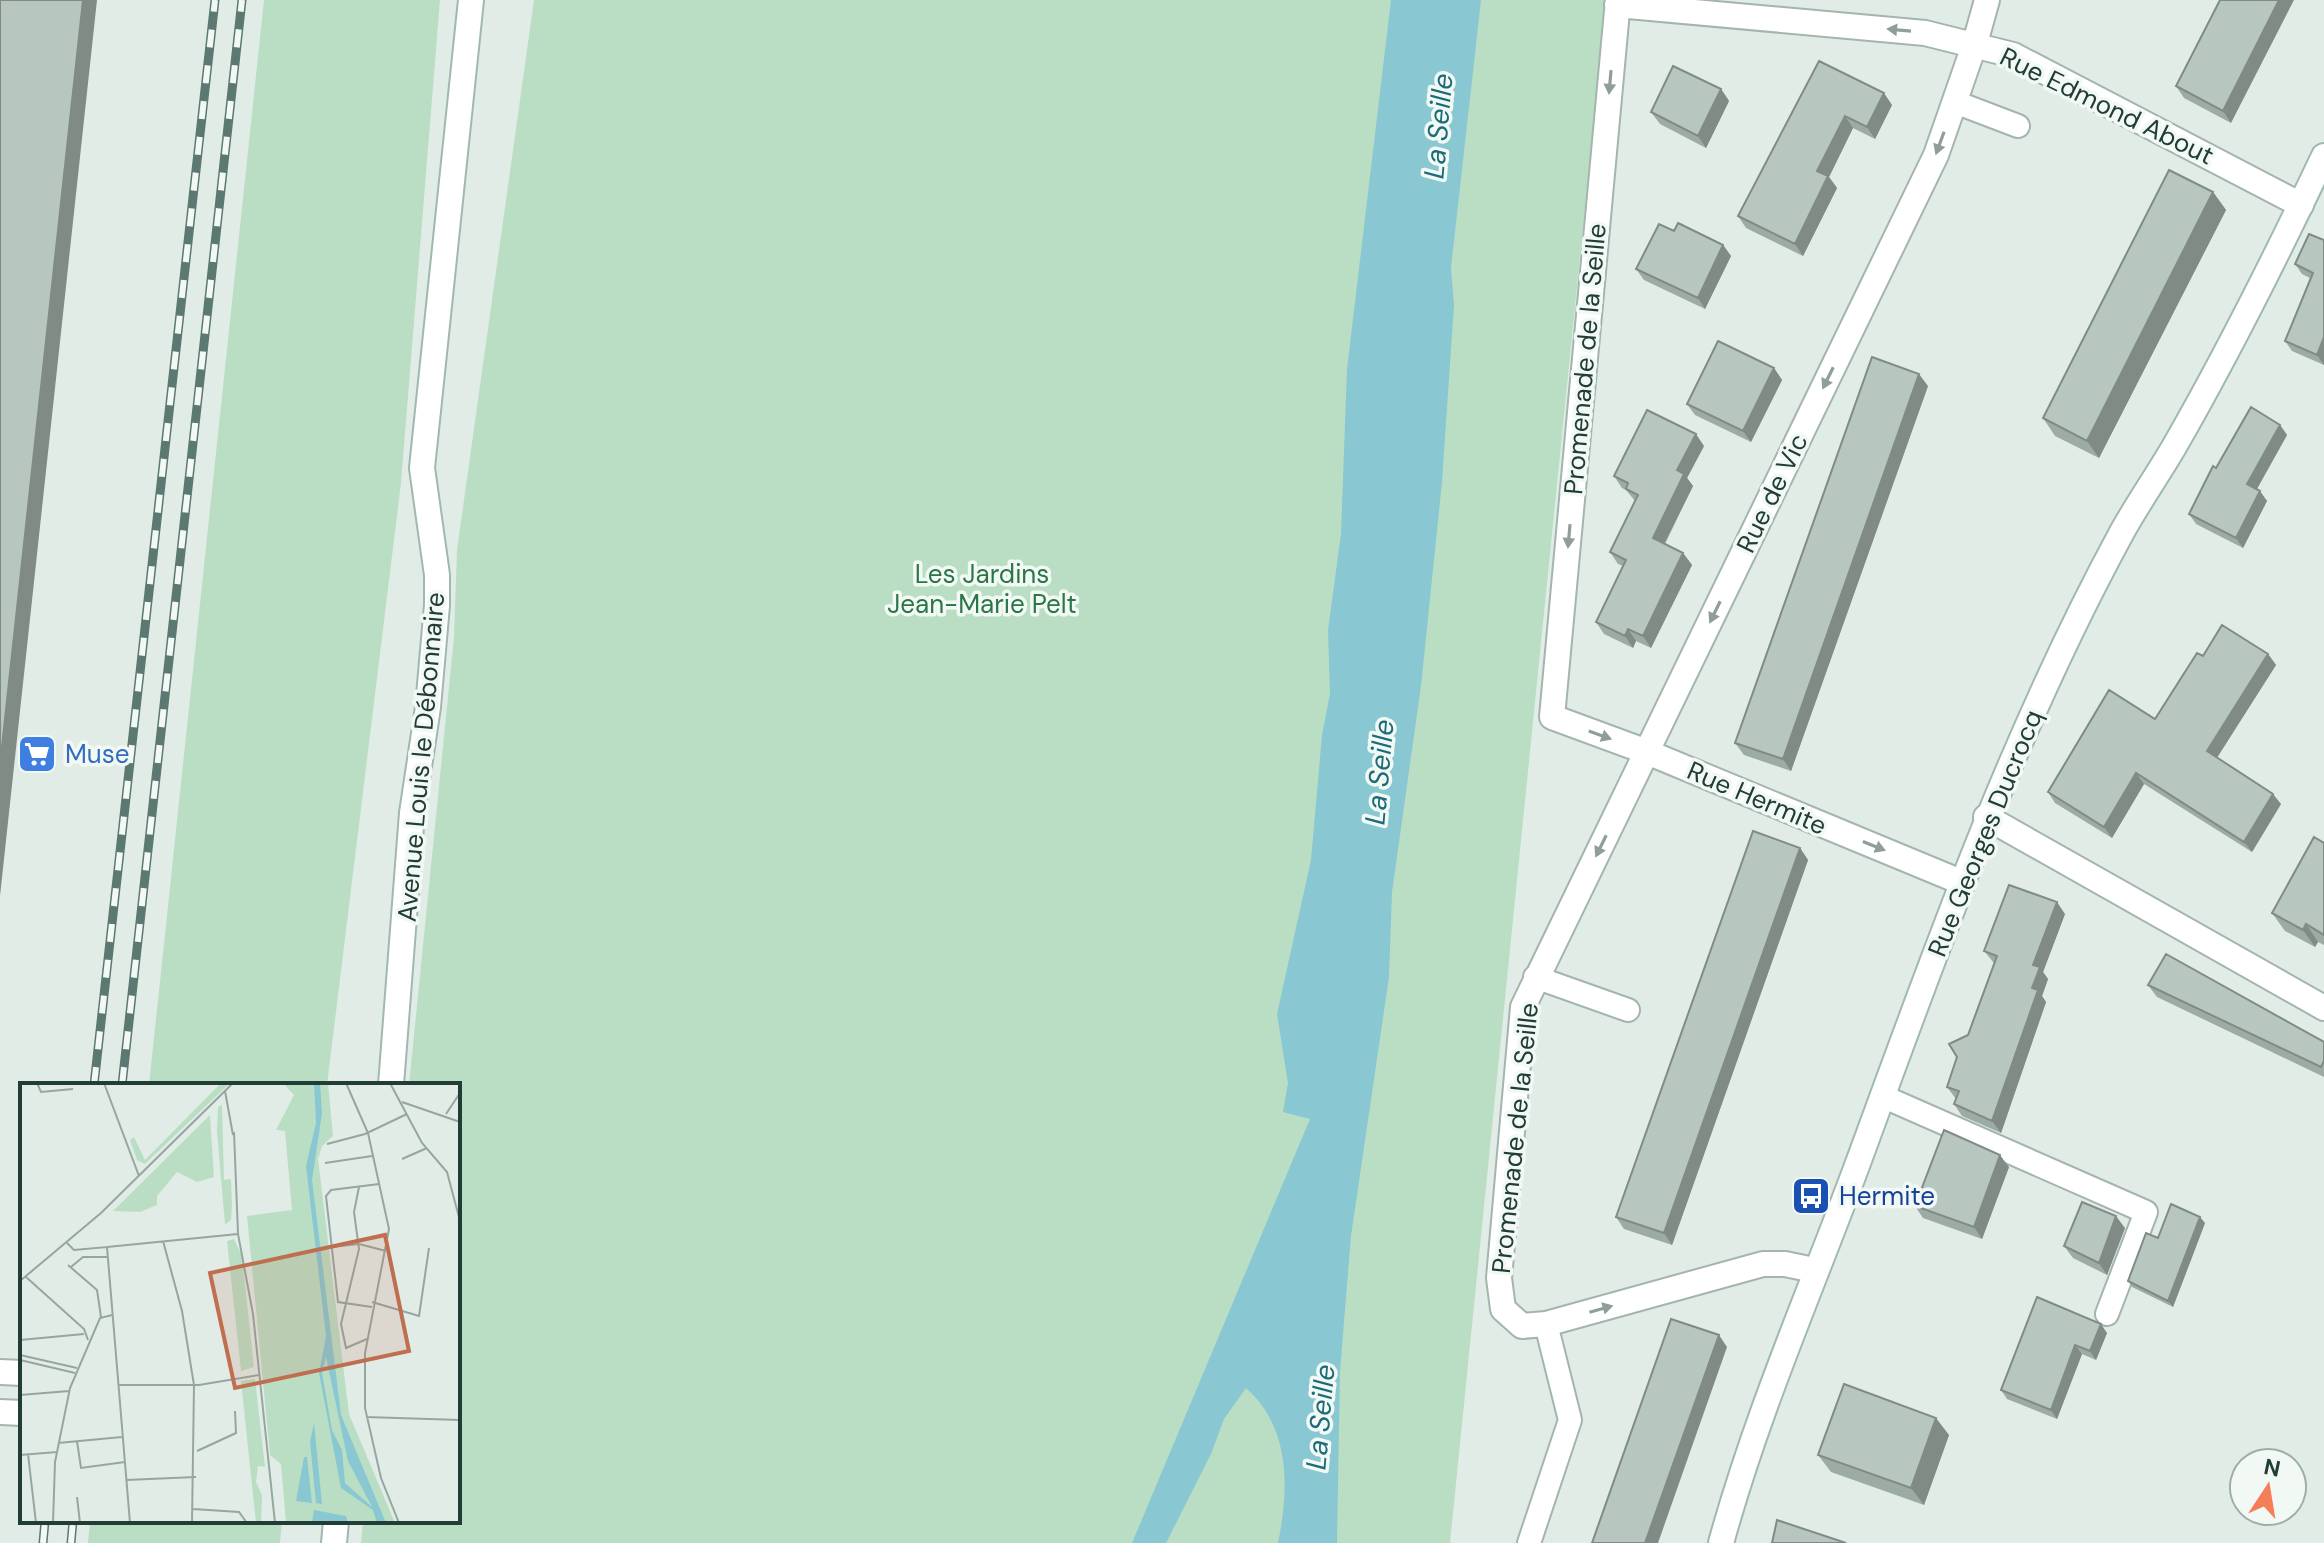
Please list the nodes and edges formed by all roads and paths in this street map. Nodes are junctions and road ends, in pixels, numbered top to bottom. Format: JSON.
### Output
{"nodes":[{"id":1,"x":471,"y":0,"type":"edge"},
{"id":2,"x":1987,"y":0,"type":"edge"},
{"id":3,"x":1618,"y":2,"type":"edge"},
{"id":4,"x":1975,"y":43,"type":"junction"},
{"id":5,"x":1955,"y":102,"type":"junction"},
{"id":6,"x":2018,"y":126,"type":"dead end"},
{"id":7,"x":2324,"y":156,"type":"edge"},
{"id":8,"x":2301,"y":205,"type":"junction"},
{"id":9,"x":1552,"y":717,"type":"joint"},
{"id":10,"x":1647,"y":752,"type":"junction"},
{"id":11,"x":1986,"y":817,"type":"junction"},
{"id":12,"x":1961,"y":882,"type":"junction"},
{"id":13,"x":1535,"y":977,"type":"junction"},
{"id":14,"x":2324,"y":1008,"type":"edge"},
{"id":15,"x":1628,"y":1010,"type":"dead end"},
{"id":16,"x":391,"y":1083,"type":"edge"},
{"id":17,"x":1882,"y":1096,"type":"junction"},
{"id":18,"x":1814,"y":1270,"type":"junction"},
{"id":19,"x":2107,"y":1314,"type":"dead end"},
{"id":20,"x":1546,"y":1324,"type":"junction"},
{"id":21,"x":0,"y":1372,"type":"edge"},
{"id":22,"x":20,"y":1373,"type":"edge"},
{"id":23,"x":0,"y":1412,"type":"edge"},
{"id":24,"x":20,"y":1413,"type":"edge"},
{"id":25,"x":336,"y":1523,"type":"edge"},
{"id":26,"x":334,"y":1543,"type":"edge"},
{"id":27,"x":1529,"y":1543,"type":"edge"},
{"id":28,"x":1721,"y":1543,"type":"edge"}],
"edges":[{"from":1,"to":16,"type":"street","name":"Avenue Louis le Débonnaire"},
{"from":2,"to":4,"type":"street","name":"Rue de Vic"},
{"from":4,"to":3,"type":"street","name":"Rue Edmond About","one_way":true},
{"from":3,"to":9,"type":"street","name":"Promenade de la Seille","one_way":true},
{"from":4,"to":5,"type":"street","name":"Rue de Vic"},
{"from":4,"to":8,"type":"street","name":"Rue Edmond About"},
{"from":5,"to":6,"type":"lane"},
{"from":5,"to":10,"type":"street","name":"Rue de Vic","one_way":true},
{"from":7,"to":8,"type":"street","name":"Rue Georges Ducrocq"},
{"from":8,"to":11,"type":"street","name":"Rue Georges Ducrocq"},
{"from":9,"to":10,"type":"street","name":"Rue Hermite","one_way":true},
{"from":10,"to":12,"type":"street","name":"Rue Hermite","one_way":true},
{"from":10,"to":13,"type":"street","name":"Rue de Vic","one_way":true},
{"from":11,"to":12,"type":"street","name":"Rue Georges Ducrocq"},
{"from":11,"to":14,"type":"street"},
{"from":12,"to":17,"type":"street","name":"Rue Georges Ducrocq"},
{"from":13,"to":15,"type":"lane"},
{"from":13,"to":20,"type":"street","name":"Promenade de la Seille"},
{"from":17,"to":18,"type":"street","name":"Rue Georges Ducrocq"},
{"from":17,"to":19,"type":"lane"},
{"from":20,"to":18,"type":"street","name":"Promenade de la Seille","one_way":true},
{"from":18,"to":28,"type":"street","name":"Rue Georges Ducrocq"},
{"from":20,"to":27,"type":"lane"},
{"from":21,"to":22,"type":"street"},
{"from":23,"to":24,"type":"street"},
{"from":25,"to":26,"type":"street"}]}
